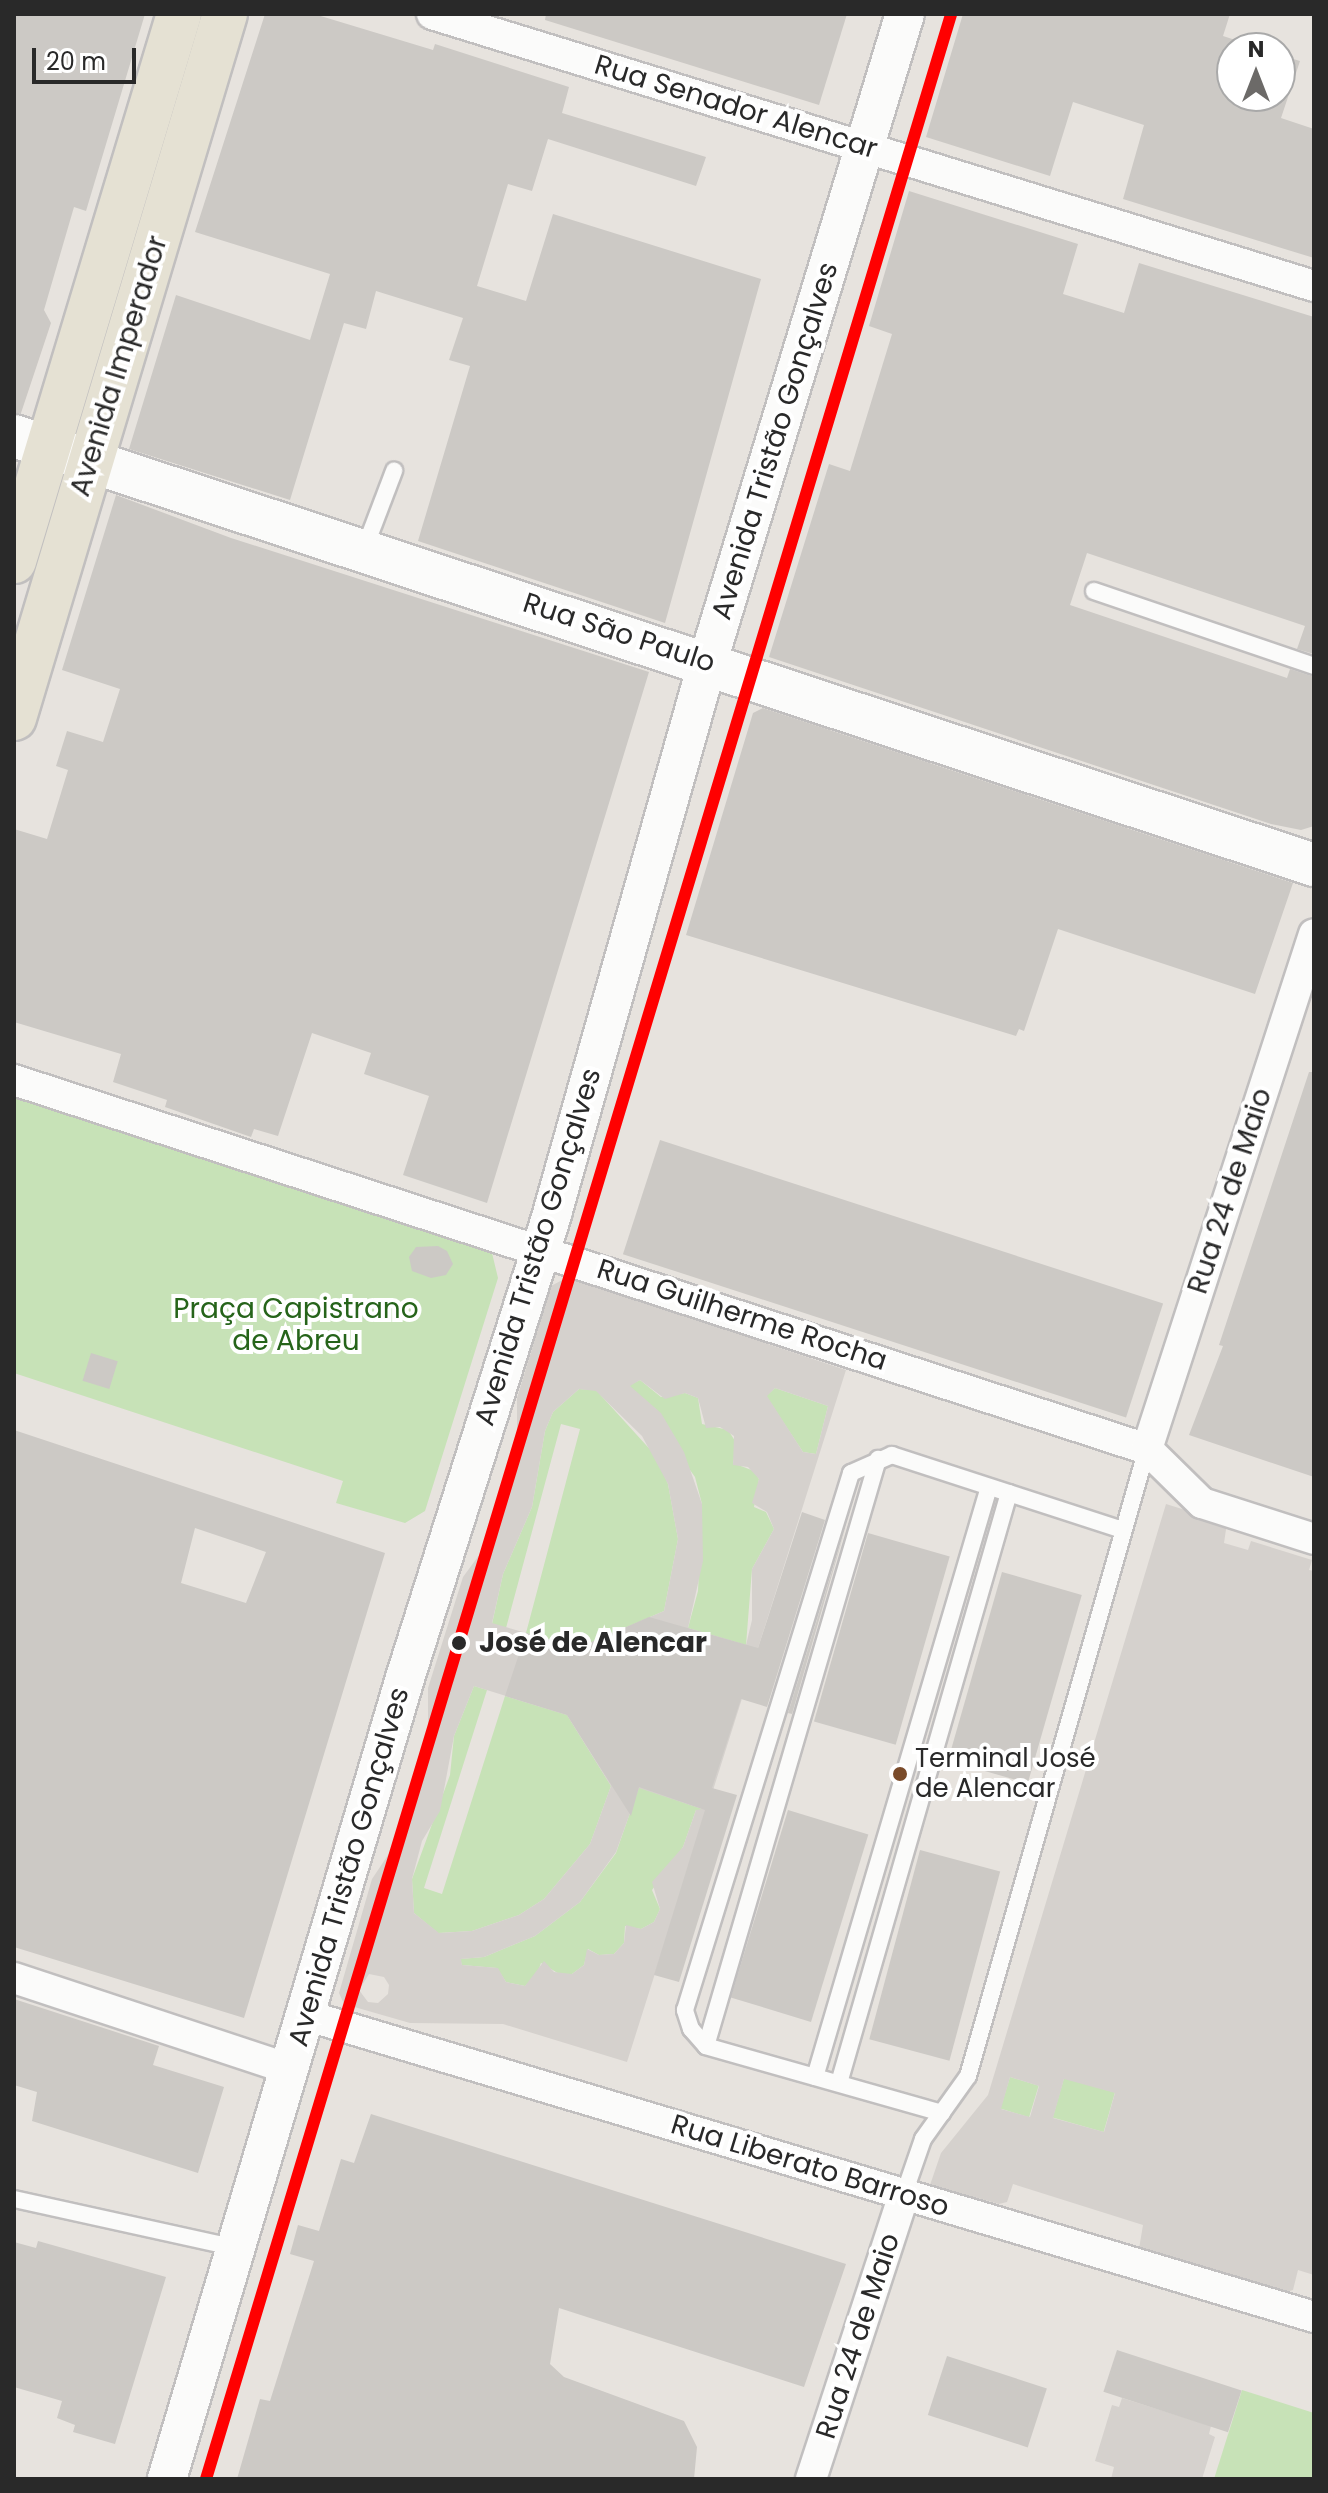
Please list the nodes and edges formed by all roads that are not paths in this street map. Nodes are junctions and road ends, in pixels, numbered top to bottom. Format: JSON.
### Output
{"nodes":[{"id":1,"x":179,"y":14,"type":"edge"},
{"id":2,"x":225,"y":14,"type":"edge"},
{"id":3,"x":432,"y":14,"type":"edge"},
{"id":4,"x":905,"y":14,"type":"edge"},
{"id":5,"x":865,"y":147,"type":"junction"},
{"id":6,"x":1314,"y":286,"type":"edge"},
{"id":7,"x":31,"y":442,"type":"edge"},
{"id":8,"x":90,"y":461,"type":"junction"},
{"id":9,"x":394,"y":471,"type":"dead end"},
{"id":10,"x":363,"y":552,"type":"junction"},
{"id":11,"x":14,"y":561,"type":"edge"},
{"id":12,"x":1094,"y":591,"type":"dead end"},
{"id":13,"x":708,"y":661,"type":"junction"},
{"id":14,"x":1314,"y":666,"type":"edge"},
{"id":15,"x":14,"y":718,"type":"edge"},
{"id":16,"x":1314,"y":865,"type":"edge"},
{"id":17,"x":1314,"y":934,"type":"edge"},
{"id":18,"x":14,"y":1080,"type":"edge"},
{"id":19,"x":541,"y":1249,"type":"junction"},
{"id":20,"x":1147,"y":1449,"type":"junction"},
{"id":21,"x":878,"y":1459,"type":"junction"},
{"id":22,"x":989,"y":1487,"type":"junction"},
{"id":23,"x":1009,"y":1493,"type":"junction"},
{"id":24,"x":1123,"y":1530,"type":"junction"},
{"id":25,"x":1314,"y":1539,"type":"edge"},
{"id":26,"x":14,"y":1978,"type":"edge"},
{"id":27,"x":305,"y":2015,"type":"junction"},
{"id":28,"x":706,"y":2046,"type":"junction"},
{"id":29,"x":289,"y":2069,"type":"junction"},
{"id":30,"x":815,"y":2077,"type":"junction"},
{"id":31,"x":839,"y":2083,"type":"junction"},
{"id":32,"x":942,"y":2113,"type":"junction"},
{"id":33,"x":904,"y":2194,"type":"junction"},
{"id":34,"x":14,"y":2199,"type":"edge"},
{"id":35,"x":236,"y":2248,"type":"junction"},
{"id":36,"x":1314,"y":2317,"type":"edge"},
{"id":37,"x":167,"y":2479,"type":"edge"},
{"id":38,"x":811,"y":2479,"type":"edge"}],
"edges":[{"from":1,"to":7,"type":"main road","name":"Avenida Imperador"},
{"from":2,"to":8,"type":"main road","name":"Avenida Imperador"},
{"from":3,"to":5,"type":"street","name":"Rua Senador Alencar"},
{"from":4,"to":5,"type":"street","name":"Avenida Tristão Gonçalves"},
{"from":5,"to":6,"type":"street","name":"Rua Senador Alencar"},
{"from":5,"to":13,"type":"street","name":"Avenida Tristão Gonçalves"},
{"from":7,"to":8,"type":"main road","name":"Rua São Paulo"},
{"from":7,"to":11,"type":"main road","name":"Avenida Imperador"},
{"from":8,"to":10,"type":"main road","name":"Rua São Paulo"},
{"from":8,"to":15,"type":"main road","name":"Avenida Imperador"},
{"from":9,"to":10,"type":"lane"},
{"from":10,"to":13,"type":"main road","name":"Rua São Paulo"},
{"from":12,"to":14,"type":"lane"},
{"from":13,"to":16,"type":"main road","name":"Rua São Paulo"},
{"from":13,"to":19,"type":"street","name":"Avenida Tristão Gonçalves"},
{"from":17,"to":20,"type":"street","name":"Rua 24 de Maio"},
{"from":18,"to":19,"type":"street","name":"Rua Guilherme Rocha"},
{"from":19,"to":20,"type":"street","name":"Rua Guilherme Rocha"},
{"from":19,"to":27,"type":"street","name":"Avenida Tristão Gonçalves"},
{"from":20,"to":24,"type":"lane"},
{"from":20,"to":25,"type":"street","name":"Rua Guilherme Rocha"},
{"from":21,"to":22,"type":"lane"},
{"from":21,"to":28,"type":"lane"},
{"from":21,"to":28,"type":"lane"},
{"from":22,"to":23,"type":"lane"},
{"from":22,"to":30,"type":"lane"},
{"from":23,"to":24,"type":"lane"},
{"from":23,"to":31,"type":"lane"},
{"from":24,"to":32,"type":"lane"},
{"from":26,"to":29,"type":"street"},
{"from":27,"to":29,"type":"street","name":"Avenida Tristão Gonçalves"},
{"from":27,"to":33,"type":"street","name":"Rua Liberato Barroso"},
{"from":28,"to":30,"type":"lane"},
{"from":29,"to":35,"type":"street","name":"Avenida Tristão Gonçalves"},
{"from":30,"to":31,"type":"lane"},
{"from":31,"to":32,"type":"lane"},
{"from":32,"to":33,"type":"lane"},
{"from":33,"to":36,"type":"street","name":"Rua Liberato Barroso"},
{"from":33,"to":38,"type":"street","name":"Rua 24 de Maio"},
{"from":34,"to":35,"type":"lane"},
{"from":35,"to":37,"type":"street","name":"Avenida Tristão Gonçalves"}]}
